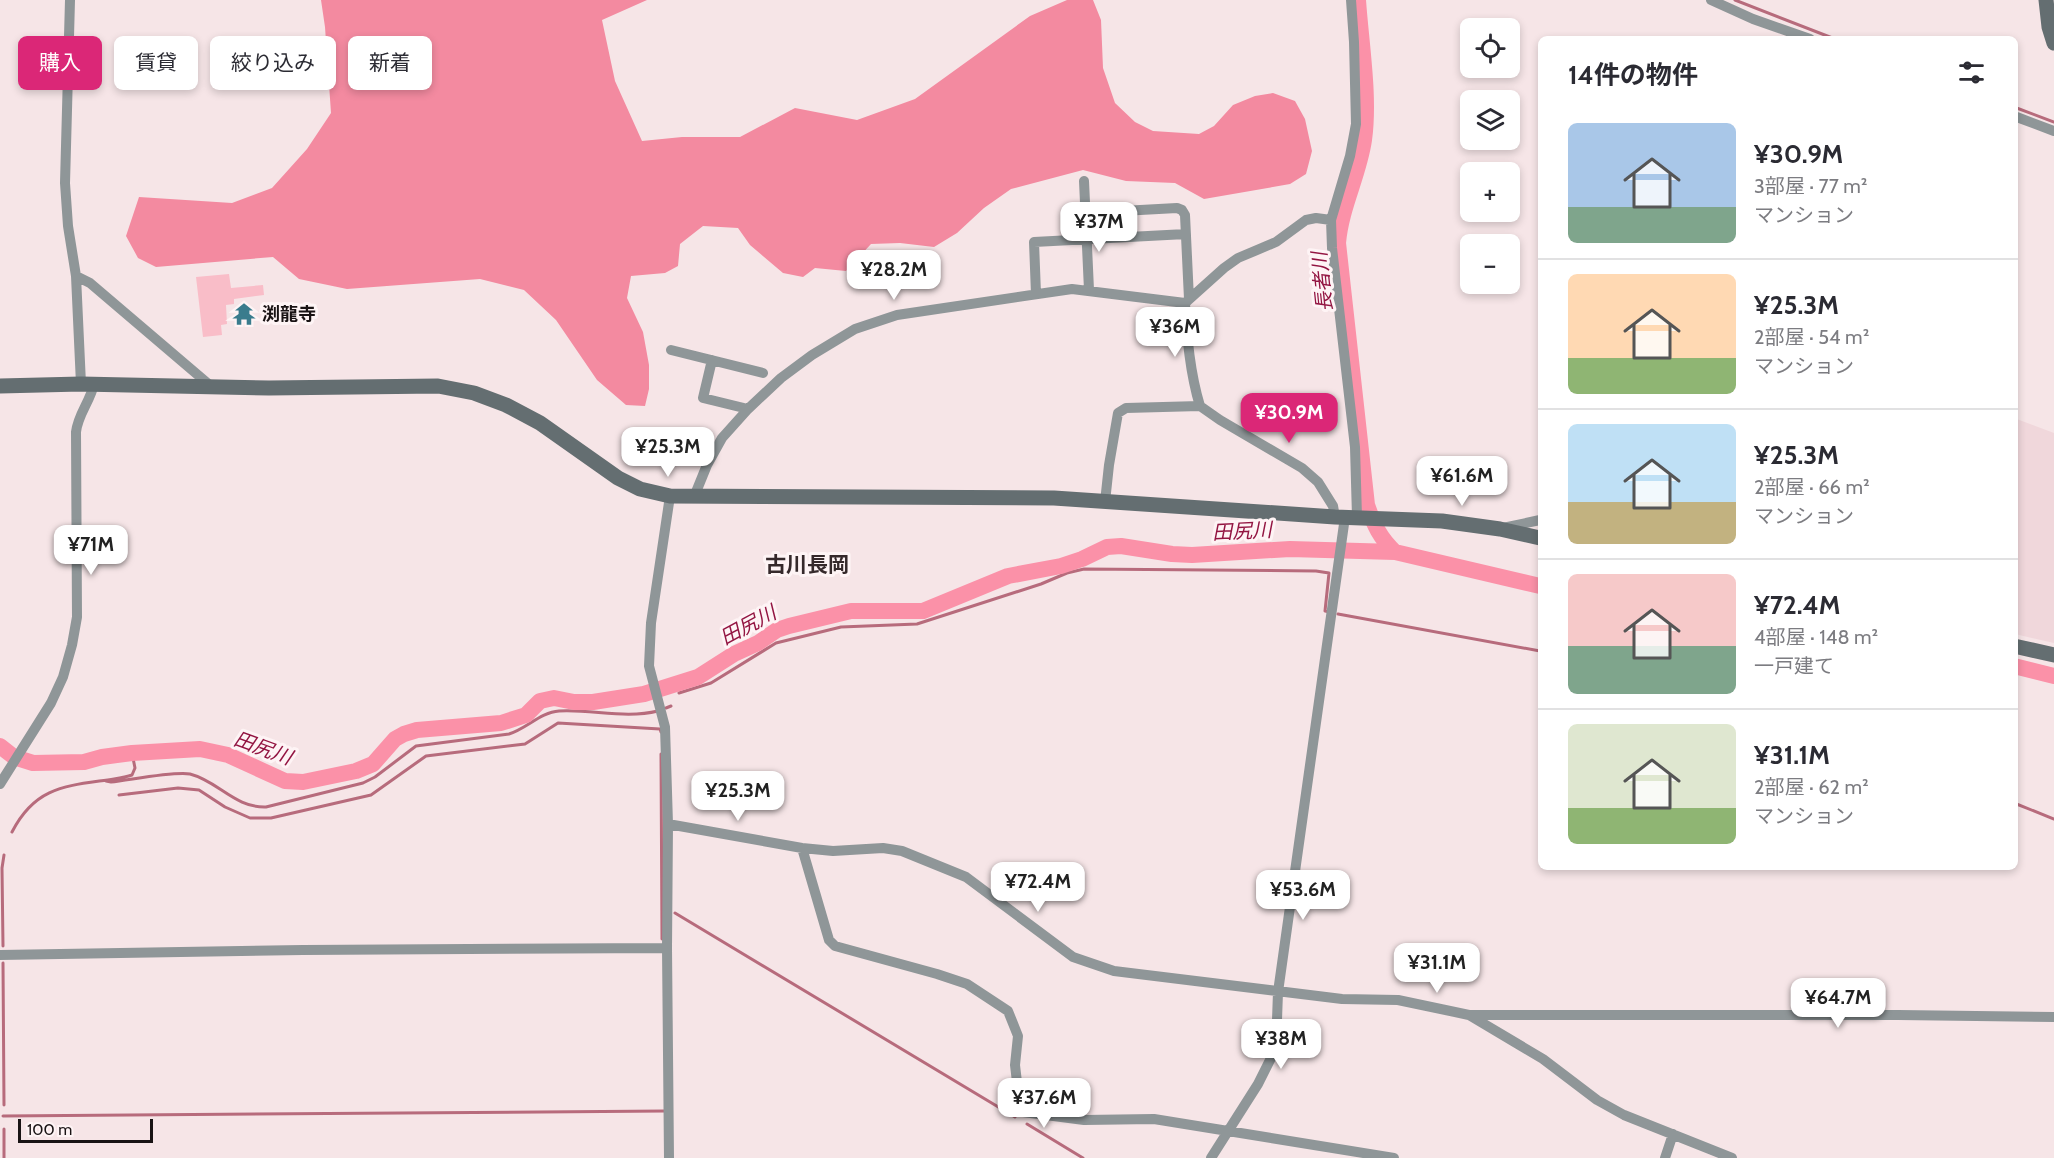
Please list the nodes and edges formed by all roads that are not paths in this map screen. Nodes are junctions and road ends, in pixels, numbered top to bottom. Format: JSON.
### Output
{"nodes":[{"id":1,"x":70,"y":0,"type":"edge"},
{"id":2,"x":1351,"y":0,"type":"edge"},
{"id":3,"x":1711,"y":0,"type":"edge"},
{"id":4,"x":2046,"y":0,"type":"edge"},
{"id":5,"x":1801,"y":36,"type":"edge"},
{"id":6,"x":2054,"y":43,"type":"edge"},
{"id":7,"x":2018,"y":118,"type":"edge"},
{"id":8,"x":2054,"y":131,"type":"edge"},
{"id":9,"x":1084,"y":181,"type":"dead end"},
{"id":10,"x":1085,"y":213,"type":"junction"},
{"id":11,"x":1331,"y":220,"type":"junction"},
{"id":12,"x":1186,"y":234,"type":"junction"},
{"id":13,"x":1087,"y":239,"type":"junction"},
{"id":14,"x":76,"y":276,"type":"junction"},
{"id":15,"x":1089,"y":290,"type":"junction"},
{"id":16,"x":1036,"y":294,"type":"junction"},
{"id":17,"x":1187,"y":301,"type":"junction"},
{"id":18,"x":671,"y":350,"type":"dead end"},
{"id":19,"x":712,"y":360,"type":"junction"},
{"id":20,"x":763,"y":373,"type":"dead end"},
{"id":21,"x":87,"y":384,"type":"junction"},
{"id":22,"x":0,"y":386,"type":"edge"},
{"id":23,"x":212,"y":387,"type":"junction"},
{"id":24,"x":1200,"y":406,"type":"junction"},
{"id":25,"x":748,"y":409,"type":"junction"},
{"id":26,"x":670,"y":496,"type":"junction"},
{"id":27,"x":694,"y":497,"type":"junction"},
{"id":28,"x":1105,"y":502,"type":"junction"},
{"id":29,"x":1356,"y":517,"type":"junction"},
{"id":30,"x":1538,"y":520,"type":"edge"},
{"id":31,"x":1500,"y":529,"type":"junction"},
{"id":32,"x":1538,"y":538,"type":"edge"},
{"id":33,"x":2018,"y":647,"type":"edge"},
{"id":34,"x":2054,"y":655,"type":"edge"},
{"id":35,"x":0,"y":784,"type":"edge"},
{"id":36,"x":669,"y":824,"type":"junction"},
{"id":37,"x":802,"y":848,"type":"junction"},
{"id":38,"x":667,"y":948,"type":"junction"},
{"id":39,"x":0,"y":955,"type":"edge"},
{"id":40,"x":1278,"y":992,"type":"junction"},
{"id":41,"x":1469,"y":1015,"type":"junction"},
{"id":42,"x":2054,"y":1017,"type":"edge"},
{"id":43,"x":1228,"y":1130,"type":"junction"},
{"id":44,"x":1673,"y":1134,"type":"junction"},
{"id":45,"x":669,"y":1158,"type":"edge"},
{"id":46,"x":1211,"y":1158,"type":"edge"},
{"id":47,"x":1394,"y":1158,"type":"edge"},
{"id":48,"x":1665,"y":1158,"type":"edge"},
{"id":49,"x":1732,"y":1158,"type":"edge"}],
"edges":[{"from":1,"to":14,"type":"street"},
{"from":2,"to":11,"type":"street"},
{"from":3,"to":5,"type":"street"},
{"from":4,"to":6,"type":"street"},
{"from":7,"to":8,"type":"street"},
{"from":9,"to":10,"type":"street"},
{"from":10,"to":12,"type":"street"},
{"from":10,"to":13,"type":"street"},
{"from":11,"to":17,"type":"street"},
{"from":11,"to":29,"type":"street"},
{"from":12,"to":13,"type":"street"},
{"from":12,"to":17,"type":"street"},
{"from":13,"to":15,"type":"street"},
{"from":13,"to":16,"type":"street"},
{"from":14,"to":21,"type":"street"},
{"from":14,"to":23,"type":"street"},
{"from":15,"to":16,"type":"street"},
{"from":15,"to":17,"type":"street"},
{"from":16,"to":25,"type":"street"},
{"from":17,"to":24,"type":"street"},
{"from":18,"to":19,"type":"street"},
{"from":19,"to":20,"type":"street"},
{"from":19,"to":25,"type":"street"},
{"from":21,"to":22,"type":"street"},
{"from":21,"to":23,"type":"street"},
{"from":21,"to":35,"type":"street"},
{"from":23,"to":26,"type":"street"},
{"from":24,"to":28,"type":"street"},
{"from":24,"to":29,"type":"street"},
{"from":25,"to":27,"type":"street"},
{"from":26,"to":27,"type":"street"},
{"from":26,"to":36,"type":"street"},
{"from":27,"to":28,"type":"street"},
{"from":28,"to":29,"type":"street"},
{"from":29,"to":31,"type":"street"},
{"from":29,"to":40,"type":"street"},
{"from":30,"to":31,"type":"street"},
{"from":31,"to":32,"type":"street"},
{"from":33,"to":34,"type":"street"},
{"from":36,"to":37,"type":"street"},
{"from":36,"to":38,"type":"street"},
{"from":37,"to":40,"type":"street"},
{"from":37,"to":43,"type":"street"},
{"from":38,"to":39,"type":"street"},
{"from":38,"to":45,"type":"street"},
{"from":40,"to":41,"type":"street"},
{"from":40,"to":43,"type":"street"},
{"from":41,"to":42,"type":"street"},
{"from":41,"to":44,"type":"street"},
{"from":43,"to":46,"type":"street"},
{"from":43,"to":47,"type":"street"},
{"from":44,"to":48,"type":"street"},
{"from":44,"to":49,"type":"street"}]}
